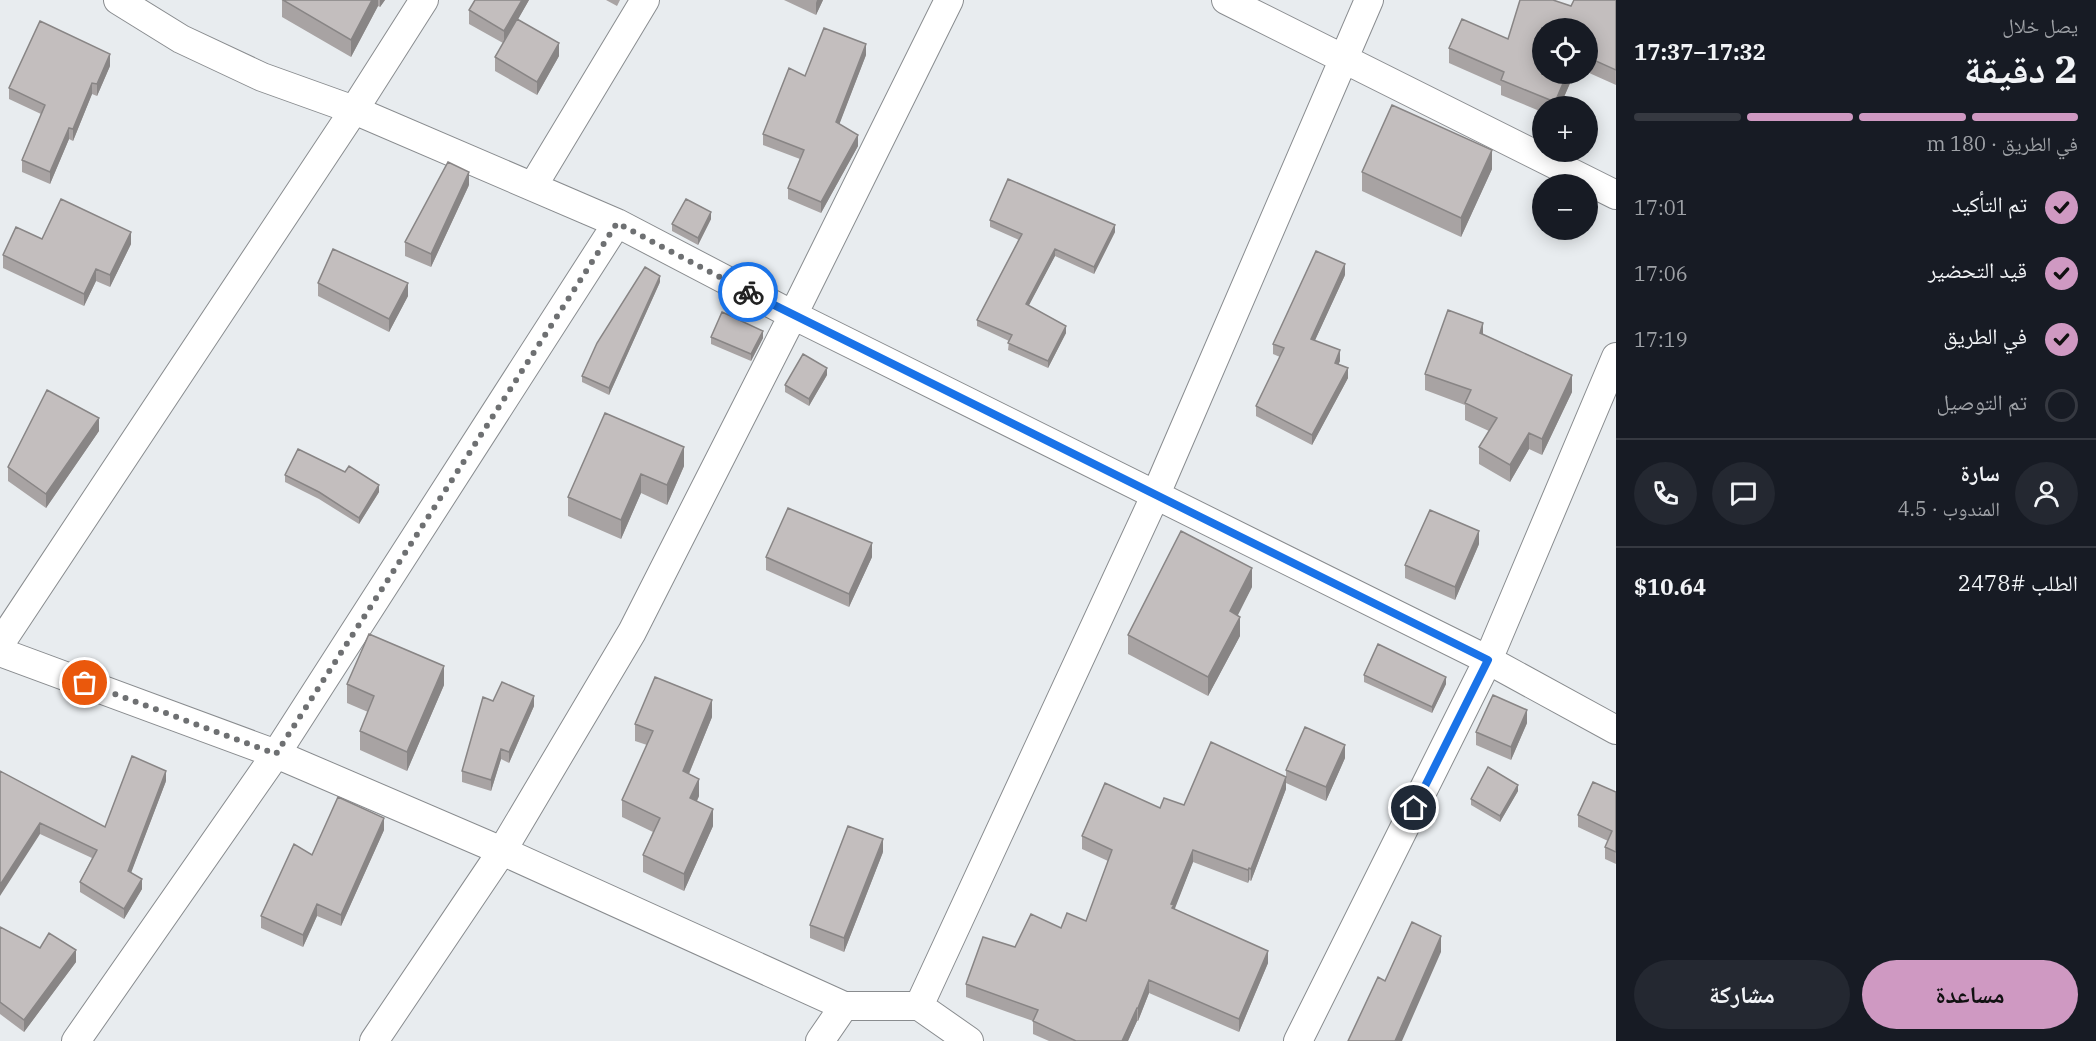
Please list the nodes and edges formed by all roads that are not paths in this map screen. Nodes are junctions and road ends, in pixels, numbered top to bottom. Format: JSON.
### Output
{"nodes":[{"id":1,"x":118,"y":0,"type":"edge"},
{"id":2,"x":424,"y":0,"type":"edge"},
{"id":3,"x":645,"y":0,"type":"edge"},
{"id":4,"x":949,"y":0,"type":"edge"},
{"id":5,"x":1226,"y":0,"type":"edge"},
{"id":6,"x":1369,"y":0,"type":"edge"},
{"id":7,"x":1344,"y":58,"type":"junction"},
{"id":8,"x":354,"y":110,"type":"junction"},
{"id":9,"x":533,"y":186,"type":"junction"},
{"id":10,"x":1616,"y":195,"type":"edge"},
{"id":11,"x":617,"y":223,"type":"junction"},
{"id":12,"x":793,"y":315,"type":"junction"},
{"id":13,"x":1616,"y":357,"type":"edge"},
{"id":14,"x":1156,"y":494,"type":"junction"},
{"id":15,"x":0,"y":644,"type":"edge"},
{"id":16,"x":0,"y":652,"type":"edge"},
{"id":17,"x":1488,"y":660,"type":"junction"},
{"id":18,"x":1616,"y":730,"type":"edge"},
{"id":19,"x":276,"y":754,"type":"junction"},
{"id":20,"x":502,"y":851,"type":"junction"},
{"id":21,"x":844,"y":1006,"type":"junction"},
{"id":22,"x":919,"y":1006,"type":"junction"},
{"id":23,"x":76,"y":1041,"type":"edge"},
{"id":24,"x":374,"y":1041,"type":"edge"},
{"id":25,"x":820,"y":1041,"type":"edge"},
{"id":26,"x":969,"y":1041,"type":"edge"},
{"id":27,"x":1298,"y":1041,"type":"edge"}],
"edges":[{"from":1,"to":8,"type":"street"},
{"from":2,"to":8,"type":"street"},
{"from":3,"to":9,"type":"street"},
{"from":4,"to":12,"type":"street"},
{"from":5,"to":7,"type":"street"},
{"from":6,"to":7,"type":"street"},
{"from":7,"to":10,"type":"street"},
{"from":7,"to":14,"type":"street"},
{"from":8,"to":9,"type":"street"},
{"from":8,"to":15,"type":"street"},
{"from":9,"to":11,"type":"street"},
{"from":11,"to":12,"type":"street"},
{"from":11,"to":19,"type":"street"},
{"from":12,"to":14,"type":"street"},
{"from":12,"to":20,"type":"street"},
{"from":13,"to":17,"type":"street"},
{"from":14,"to":17,"type":"street"},
{"from":14,"to":22,"type":"street"},
{"from":16,"to":19,"type":"street"},
{"from":17,"to":18,"type":"street"},
{"from":17,"to":27,"type":"street"},
{"from":19,"to":20,"type":"street"},
{"from":19,"to":23,"type":"street"},
{"from":20,"to":21,"type":"street"},
{"from":20,"to":24,"type":"street"},
{"from":21,"to":22,"type":"street"},
{"from":21,"to":25,"type":"street"},
{"from":22,"to":26,"type":"street"}]}
